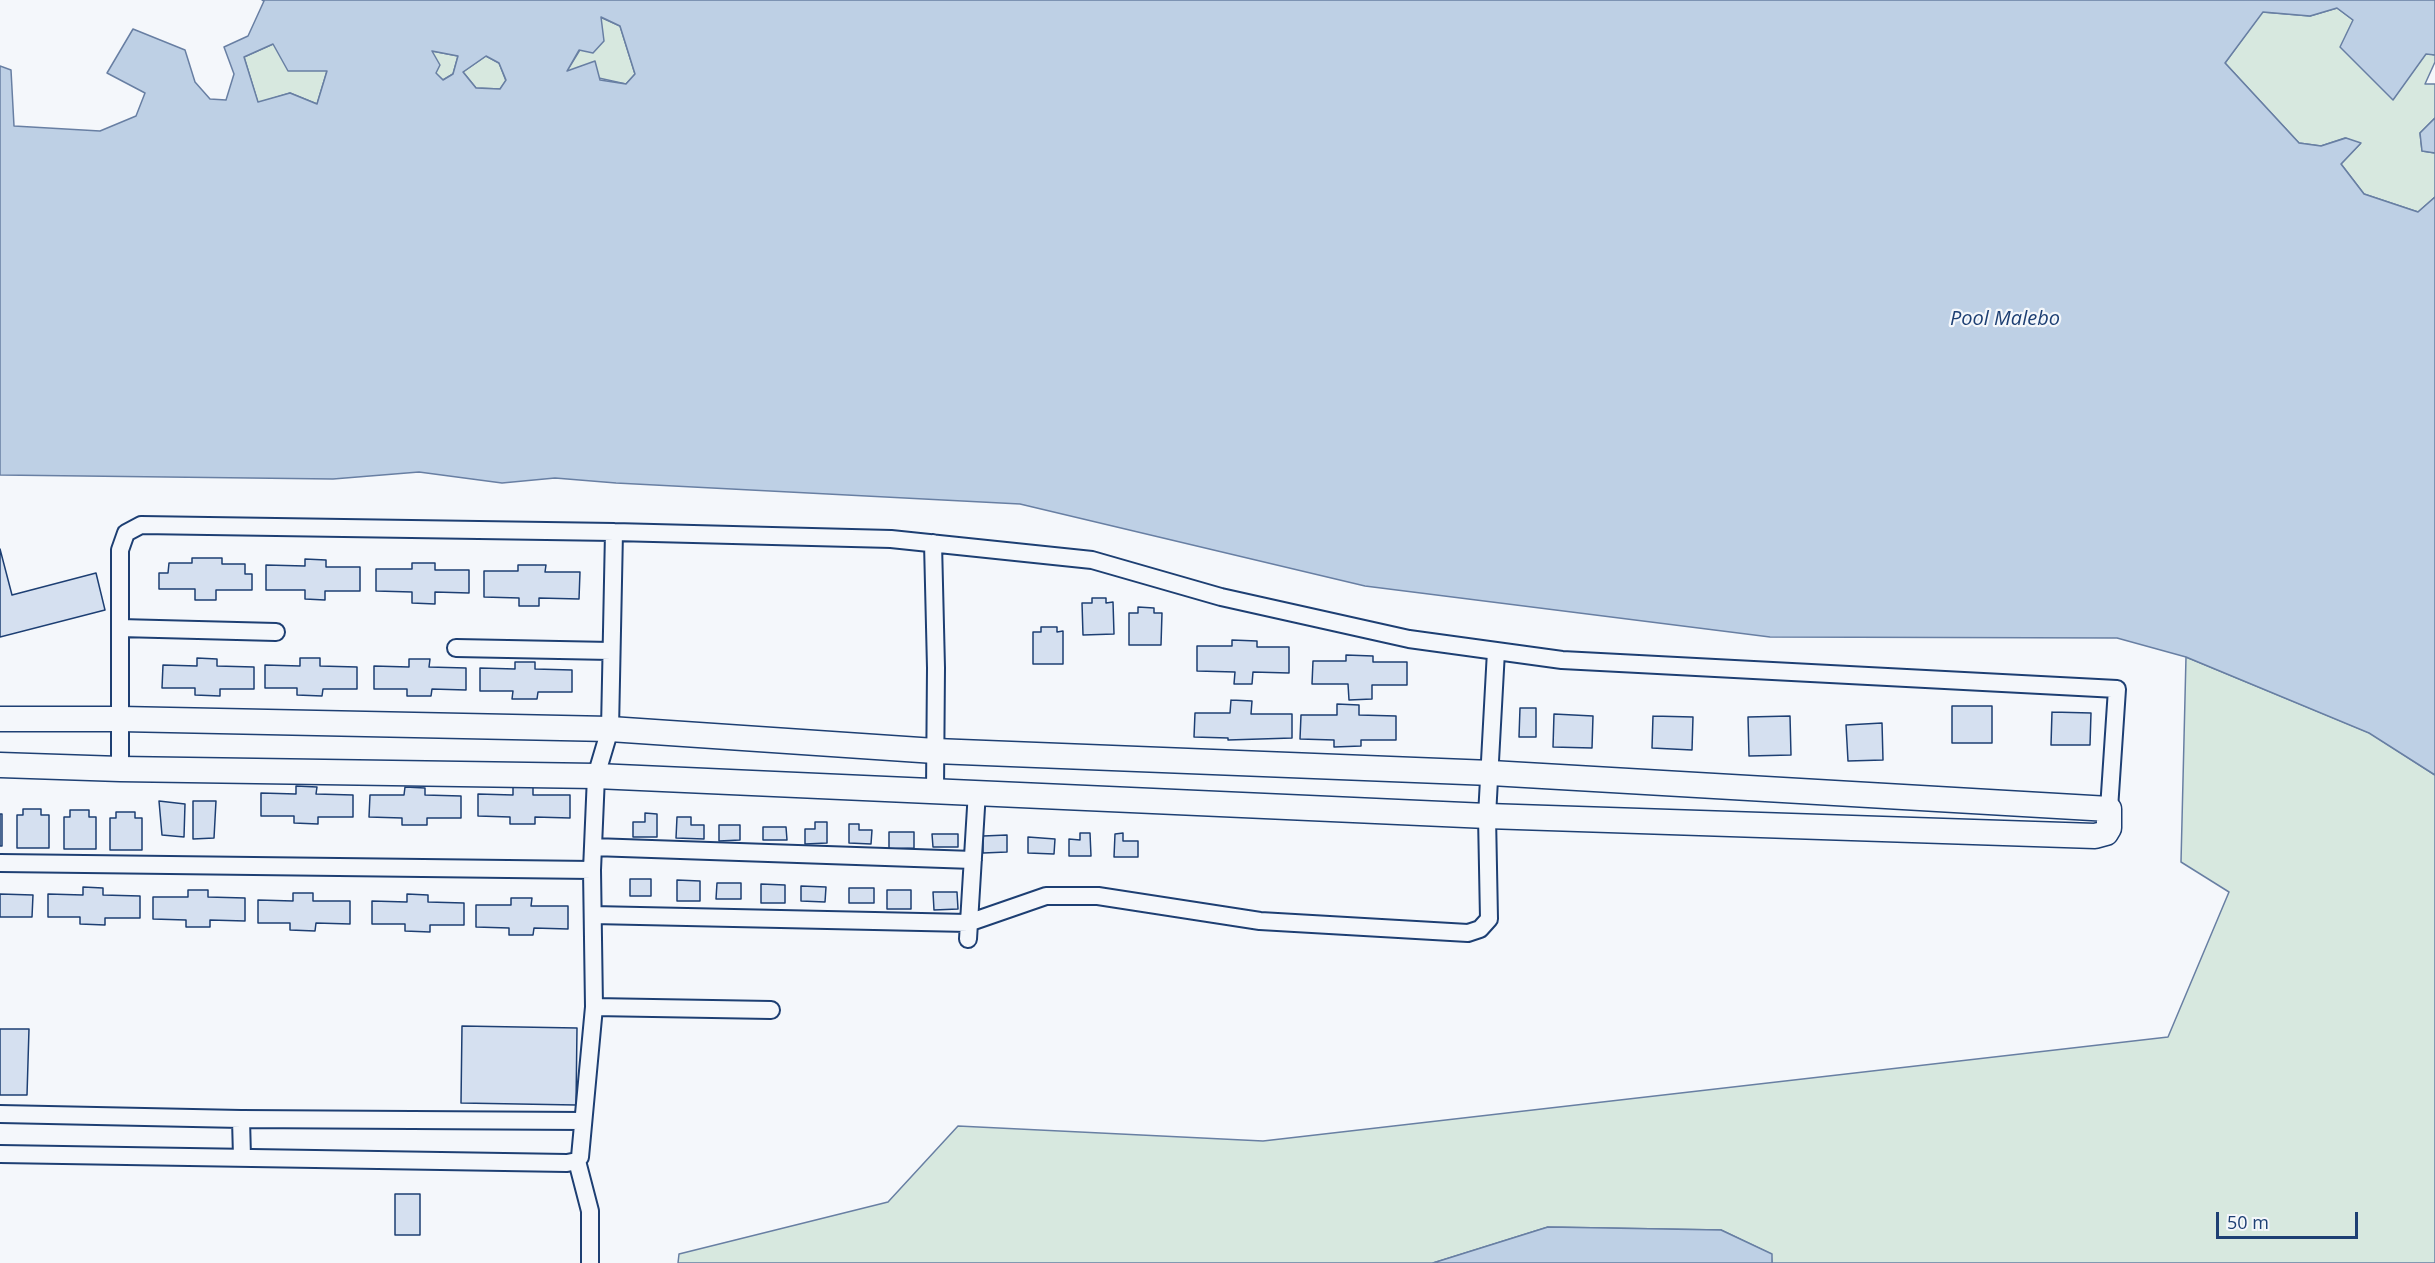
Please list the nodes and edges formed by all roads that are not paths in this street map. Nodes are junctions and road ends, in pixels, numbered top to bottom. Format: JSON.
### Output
{"nodes":[{"id":1,"x":614,"y":532,"type":"junction"},
{"id":2,"x":933,"y":543,"type":"junction"},
{"id":3,"x":120,"y":628,"type":"junction"},
{"id":4,"x":276,"y":632,"type":"dead end"},
{"id":5,"x":456,"y":648,"type":"dead end"},
{"id":6,"x":611,"y":651,"type":"junction"},
{"id":7,"x":1496,"y":651,"type":"junction"},
{"id":8,"x":0,"y":719,"type":"edge"},
{"id":9,"x":121,"y":719,"type":"junction"},
{"id":10,"x":610,"y":729,"type":"junction"},
{"id":11,"x":935,"y":751,"type":"junction"},
{"id":12,"x":0,"y":765,"type":"edge"},
{"id":13,"x":120,"y":769,"type":"junction"},
{"id":14,"x":1491,"y":774,"type":"junction"},
{"id":15,"x":596,"y":776,"type":"junction"},
{"id":16,"x":935,"y":789,"type":"junction"},
{"id":17,"x":977,"y":791,"type":"junction"},
{"id":18,"x":2109,"y":809,"type":"junction"},
{"id":19,"x":1487,"y":816,"type":"junction"},
{"id":20,"x":593,"y":847,"type":"junction"},
{"id":21,"x":973,"y":860,"type":"junction"},
{"id":22,"x":0,"y":863,"type":"edge"},
{"id":23,"x":592,"y":870,"type":"junction"},
{"id":24,"x":593,"y":915,"type":"junction"},
{"id":25,"x":968,"y":931,"type":"junction"},
{"id":26,"x":594,"y":1007,"type":"junction"},
{"id":27,"x":771,"y":1010,"type":"dead end"},
{"id":28,"x":0,"y":1114,"type":"edge"},
{"id":29,"x":241,"y":1119,"type":"junction"},
{"id":30,"x":583,"y":1121,"type":"junction"},
{"id":31,"x":0,"y":1154,"type":"edge"},
{"id":32,"x":242,"y":1157,"type":"junction"},
{"id":33,"x":577,"y":1161,"type":"junction"},
{"id":34,"x":590,"y":1263,"type":"edge"}],
"edges":[{"from":1,"to":2,"type":"street"},
{"from":1,"to":3,"type":"street"},
{"from":1,"to":6,"type":"street"},
{"from":2,"to":7,"type":"street"},
{"from":2,"to":11,"type":"street"},
{"from":3,"to":4,"type":"street"},
{"from":3,"to":9,"type":"street"},
{"from":5,"to":6,"type":"street"},
{"from":6,"to":10,"type":"street"},
{"from":7,"to":14,"type":"street"},
{"from":7,"to":18,"type":"street"},
{"from":8,"to":9,"type":"street"},
{"from":9,"to":10,"type":"street"},
{"from":9,"to":13,"type":"street"},
{"from":10,"to":11,"type":"street"},
{"from":10,"to":15,"type":"street"},
{"from":11,"to":14,"type":"street"},
{"from":11,"to":16,"type":"street"},
{"from":12,"to":13,"type":"street"},
{"from":13,"to":15,"type":"street"},
{"from":14,"to":18,"type":"street"},
{"from":14,"to":19,"type":"street"},
{"from":15,"to":16,"type":"street"},
{"from":15,"to":20,"type":"street"},
{"from":16,"to":17,"type":"street"},
{"from":17,"to":19,"type":"street"},
{"from":17,"to":21,"type":"street"},
{"from":18,"to":19,"type":"street"},
{"from":19,"to":25,"type":"street"},
{"from":20,"to":21,"type":"street"},
{"from":20,"to":23,"type":"street"},
{"from":21,"to":25,"type":"street"},
{"from":22,"to":23,"type":"street"},
{"from":23,"to":24,"type":"street"},
{"from":24,"to":25,"type":"street"},
{"from":24,"to":26,"type":"street"},
{"from":26,"to":27,"type":"street"},
{"from":26,"to":30,"type":"street"},
{"from":28,"to":29,"type":"street"},
{"from":29,"to":30,"type":"street"},
{"from":29,"to":32,"type":"street"},
{"from":30,"to":33,"type":"street"},
{"from":31,"to":32,"type":"street"},
{"from":32,"to":33,"type":"street"},
{"from":33,"to":34,"type":"street"}]}
